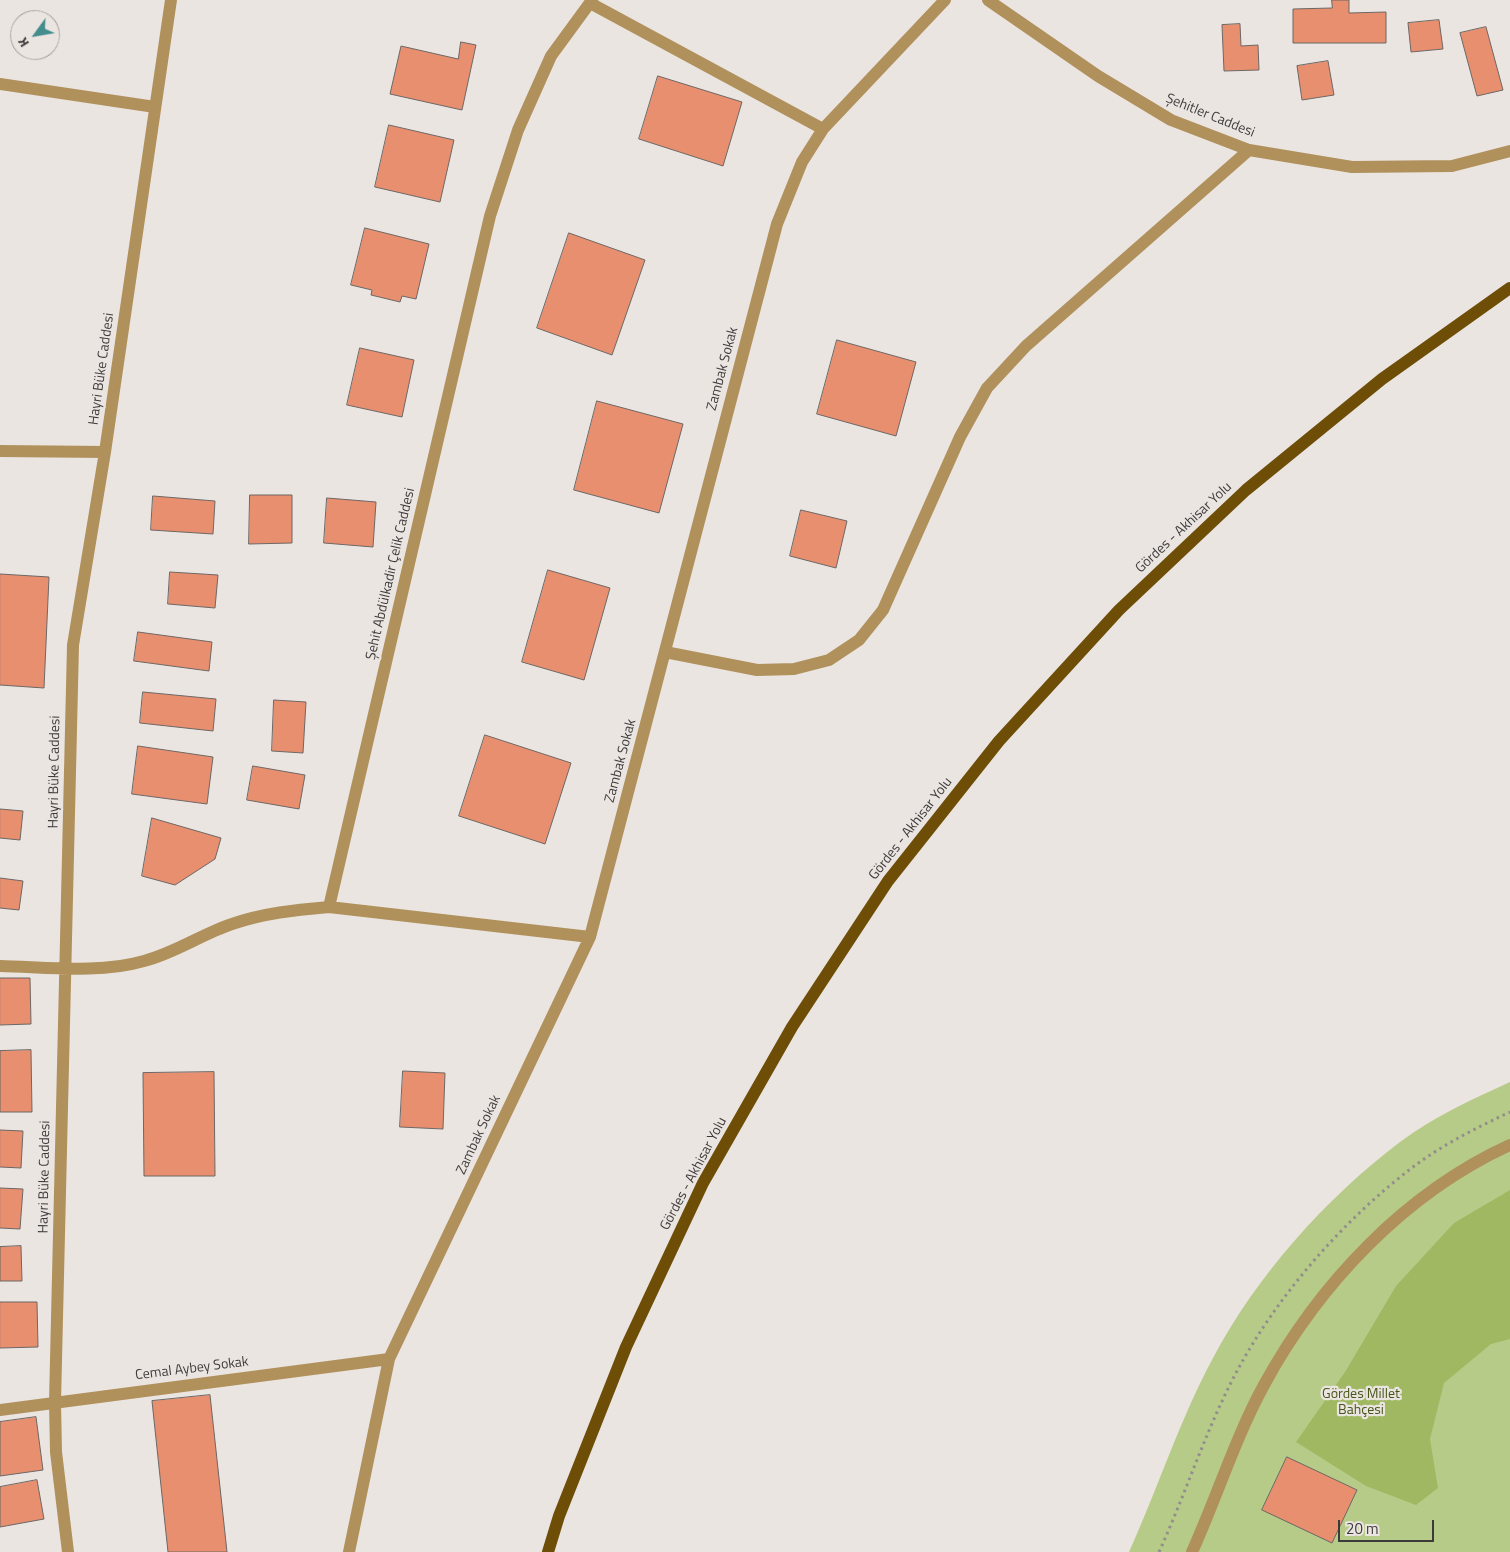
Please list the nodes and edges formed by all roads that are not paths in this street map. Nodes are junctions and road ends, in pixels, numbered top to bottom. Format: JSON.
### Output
{"nodes":[{"id":1,"x":171,"y":0,"type":"edge"},
{"id":2,"x":946,"y":0,"type":"edge"},
{"id":3,"x":988,"y":0,"type":"edge"},
{"id":4,"x":591,"y":2,"type":"edge"},
{"id":5,"x":0,"y":84,"type":"edge"},
{"id":6,"x":155,"y":107,"type":"junction"},
{"id":7,"x":823,"y":129,"type":"junction"},
{"id":8,"x":1249,"y":150,"type":"junction"},
{"id":9,"x":1510,"y":151,"type":"edge"},
{"id":10,"x":1510,"y":288,"type":"edge"},
{"id":11,"x":0,"y":450,"type":"edge"},
{"id":12,"x":105,"y":452,"type":"junction"},
{"id":13,"x":665,"y":652,"type":"junction"},
{"id":14,"x":329,"y":907,"type":"junction"},
{"id":15,"x":590,"y":937,"type":"junction"},
{"id":16,"x":0,"y":966,"type":"edge"},
{"id":17,"x":65,"y":967,"type":"junction"},
{"id":18,"x":1510,"y":1145,"type":"edge"},
{"id":19,"x":389,"y":1359,"type":"junction"},
{"id":20,"x":55,"y":1402,"type":"junction"},
{"id":21,"x":0,"y":1410,"type":"edge"},
{"id":22,"x":68,"y":1552,"type":"edge"},
{"id":23,"x":349,"y":1552,"type":"edge"},
{"id":24,"x":548,"y":1552,"type":"edge"},
{"id":25,"x":1192,"y":1552,"type":"edge"}],
"edges":[{"from":1,"to":6,"type":"street","name":"Hayri Büke Caddesi"},
{"from":2,"to":7,"type":"street","name":"Zambak Sokak"},
{"from":3,"to":8,"type":"street","name":"Şehitler Caddesi"},
{"from":4,"to":7,"type":"street"},
{"from":4,"to":14,"type":"street","name":"Şehit Abdülkadir Çelik Caddesi"},
{"from":5,"to":6,"type":"street"},
{"from":6,"to":12,"type":"street","name":"Hayri Büke Caddesi"},
{"from":7,"to":13,"type":"street","name":"Zambak Sokak"},
{"from":8,"to":9,"type":"street","name":"Şehitler Caddesi"},
{"from":8,"to":13,"type":"street"},
{"from":10,"to":24,"type":"main road","name":"Gördes - Akhisar Yolu"},
{"from":11,"to":12,"type":"street"},
{"from":12,"to":17,"type":"street","name":"Hayri Büke Caddesi"},
{"from":13,"to":15,"type":"street","name":"Zambak Sokak"},
{"from":14,"to":15,"type":"street"},
{"from":14,"to":17,"type":"street"},
{"from":15,"to":19,"type":"street","name":"Zambak Sokak"},
{"from":16,"to":17,"type":"street"},
{"from":17,"to":20,"type":"street","name":"Hayri Büke Caddesi"},
{"from":18,"to":25,"type":"street"},
{"from":19,"to":20,"type":"street","name":"Cemal Aybey Sokak"},
{"from":19,"to":23,"type":"street","name":"Zambak Sokak"},
{"from":20,"to":21,"type":"street","name":"Cemal Aybey Sokak"},
{"from":20,"to":22,"type":"street","name":"Hayri Büke Caddesi"}]}
